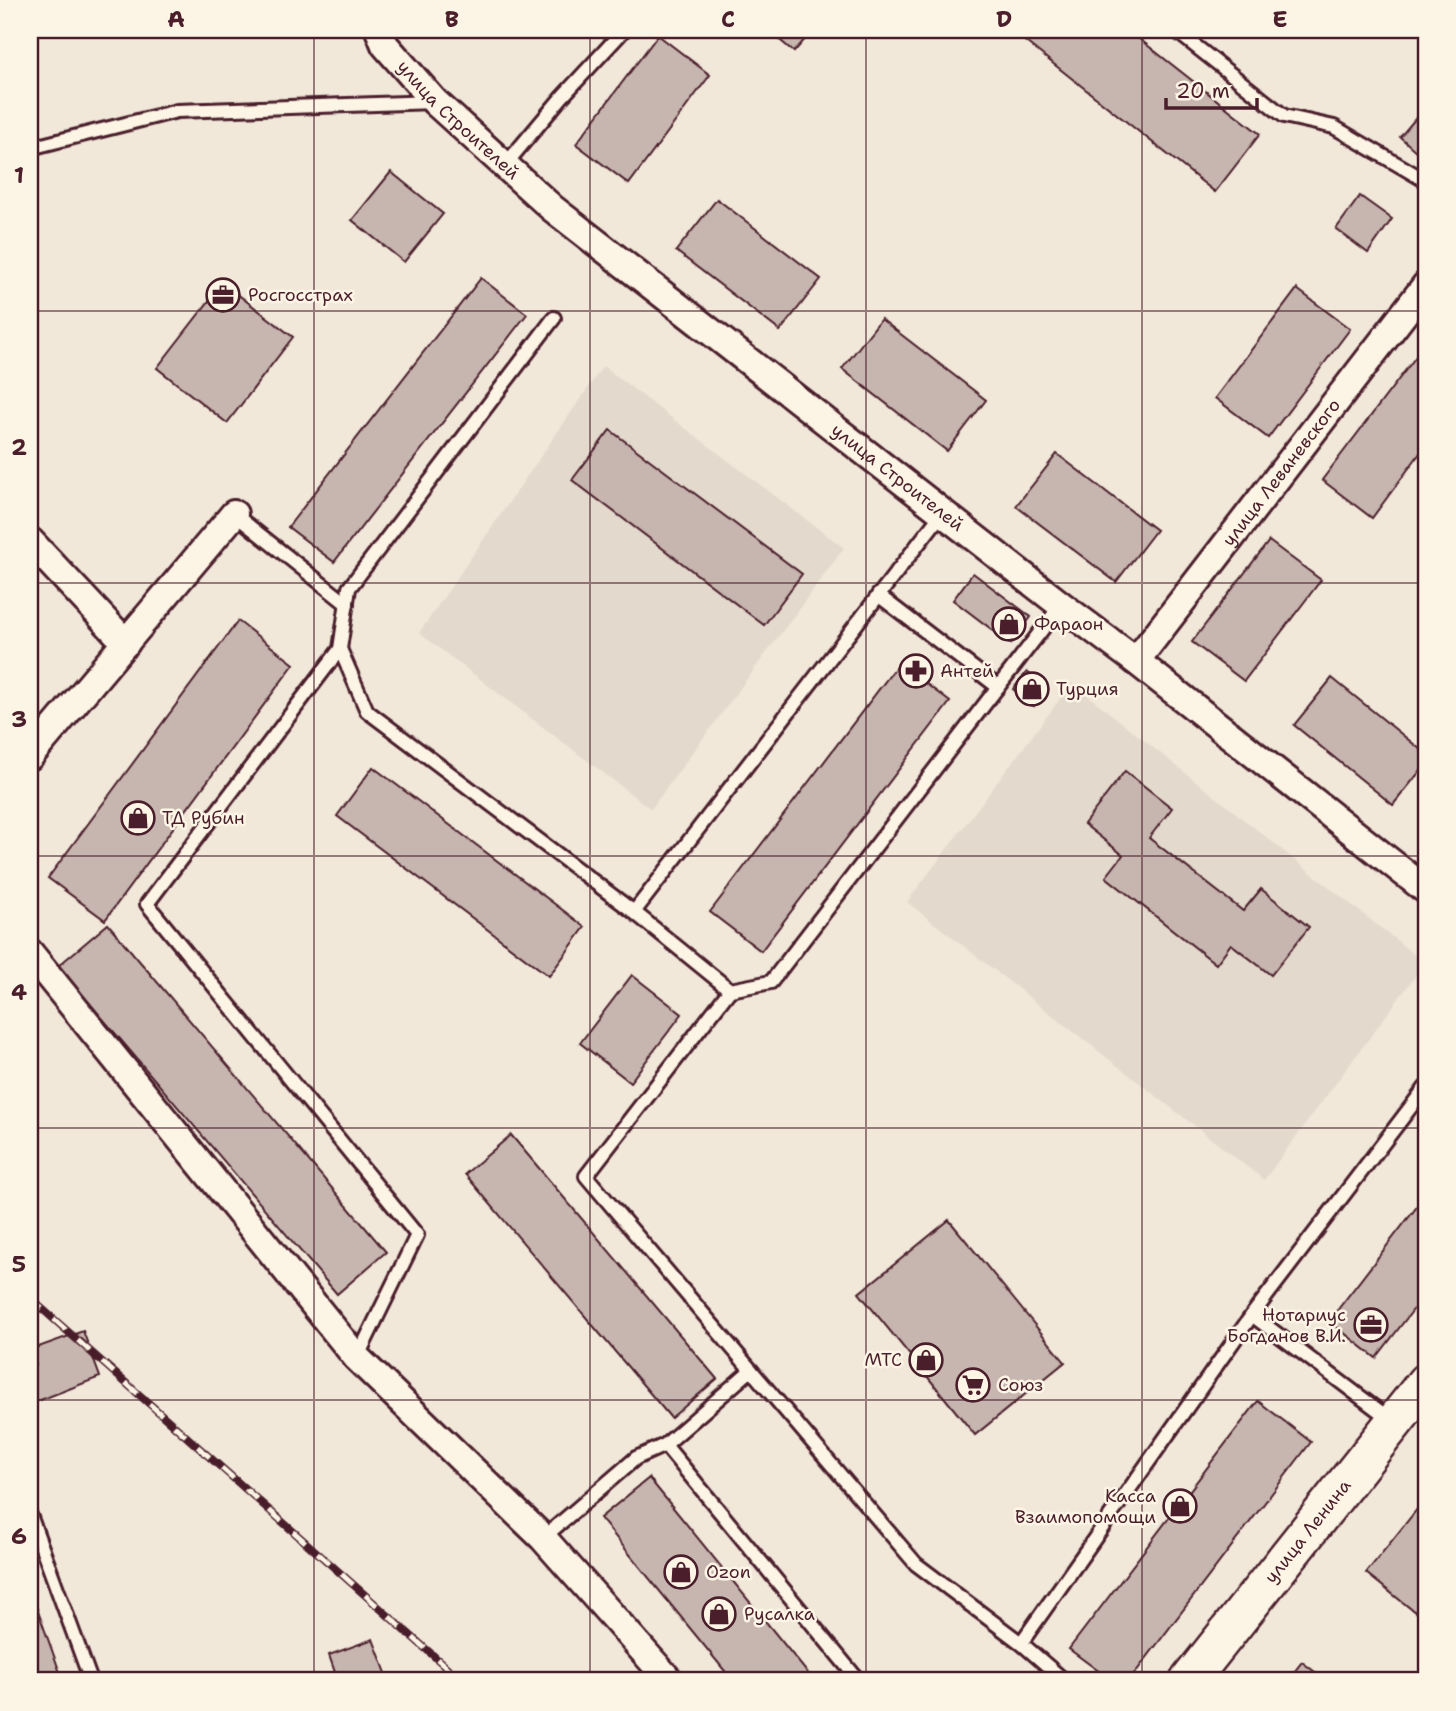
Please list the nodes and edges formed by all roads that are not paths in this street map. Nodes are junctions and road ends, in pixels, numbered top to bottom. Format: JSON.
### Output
{"nodes":[{"id":1,"x":624,"y":30,"type":"edge"},
{"id":2,"x":1175,"y":30,"type":"edge"},
{"id":3,"x":382,"y":37,"type":"edge"},
{"id":4,"x":435,"y":102,"type":"junction"},
{"id":5,"x":30,"y":148,"type":"edge"},
{"id":6,"x":505,"y":165,"type":"junction"},
{"id":7,"x":1426,"y":181,"type":"edge"},
{"id":8,"x":1426,"y":285,"type":"edge"},
{"id":9,"x":554,"y":318,"type":"dead end"},
{"id":10,"x":943,"y":512,"type":"junction"},
{"id":11,"x":234,"y":514,"type":"joint"},
{"id":12,"x":30,"y":541,"type":"edge"},
{"id":13,"x":878,"y":595,"type":"junction"},
{"id":14,"x":347,"y":604,"type":"junction"},
{"id":15,"x":1062,"y":605,"type":"junction"},
{"id":16,"x":126,"y":643,"type":"junction"},
{"id":17,"x":340,"y":649,"type":"junction"},
{"id":18,"x":1136,"y":661,"type":"junction"},
{"id":19,"x":998,"y":687,"type":"junction"},
{"id":20,"x":30,"y":756,"type":"edge"},
{"id":21,"x":1426,"y":890,"type":"edge"},
{"id":22,"x":634,"y":912,"type":"junction"},
{"id":23,"x":30,"y":953,"type":"edge"},
{"id":24,"x":730,"y":990,"type":"junction"},
{"id":25,"x":1426,"y":1087,"type":"edge"},
{"id":26,"x":1252,"y":1315,"type":"junction"},
{"id":27,"x":357,"y":1358,"type":"junction"},
{"id":28,"x":751,"y":1370,"type":"junction"},
{"id":29,"x":1426,"y":1382,"type":"edge"},
{"id":30,"x":1394,"y":1423,"type":"junction"},
{"id":31,"x":665,"y":1445,"type":"junction"},
{"id":32,"x":30,"y":1516,"type":"edge"},
{"id":33,"x":543,"y":1538,"type":"junction"},
{"id":34,"x":1021,"y":1643,"type":"junction"},
{"id":35,"x":91,"y":1681,"type":"edge"},
{"id":36,"x":670,"y":1681,"type":"edge"},
{"id":37,"x":859,"y":1681,"type":"edge"},
{"id":38,"x":1065,"y":1681,"type":"edge"},
{"id":39,"x":1189,"y":1681,"type":"edge"}],
"edges":[{"from":1,"to":6,"type":"lane"},
{"from":2,"to":7,"type":"lane"},
{"from":3,"to":4,"type":"street","name":"улица Строителей"},
{"from":4,"to":5,"type":"lane"},
{"from":4,"to":6,"type":"street","name":"улица Строителей"},
{"from":6,"to":10,"type":"street","name":"улица Строителей"},
{"from":8,"to":18,"type":"street","name":"улица Леваневского"},
{"from":9,"to":14,"type":"lane"},
{"from":10,"to":13,"type":"lane"},
{"from":10,"to":15,"type":"street","name":"улица Строителей"},
{"from":11,"to":14,"type":"lane"},
{"from":11,"to":16,"type":"street"},
{"from":12,"to":16,"type":"street"},
{"from":13,"to":19,"type":"lane"},
{"from":13,"to":22,"type":"lane"},
{"from":14,"to":17,"type":"lane"},
{"from":15,"to":18,"type":"street","name":"улица Строителей"},
{"from":15,"to":19,"type":"lane"},
{"from":16,"to":20,"type":"street"},
{"from":17,"to":22,"type":"lane"},
{"from":17,"to":27,"type":"lane"},
{"from":18,"to":21,"type":"street","name":"улица Строителей"},
{"from":19,"to":24,"type":"lane"},
{"from":22,"to":24,"type":"lane"},
{"from":23,"to":27,"type":"street"},
{"from":24,"to":28,"type":"lane"},
{"from":25,"to":26,"type":"lane"},
{"from":26,"to":30,"type":"lane"},
{"from":26,"to":34,"type":"lane"},
{"from":27,"to":33,"type":"street"},
{"from":28,"to":31,"type":"lane"},
{"from":28,"to":34,"type":"lane"},
{"from":29,"to":30,"type":"street","name":"улица Ленина"},
{"from":30,"to":39,"type":"street","name":"улица Ленина"},
{"from":31,"to":33,"type":"lane"},
{"from":31,"to":37,"type":"lane"},
{"from":32,"to":35,"type":"lane"},
{"from":33,"to":36,"type":"street"},
{"from":34,"to":38,"type":"lane"}]}
